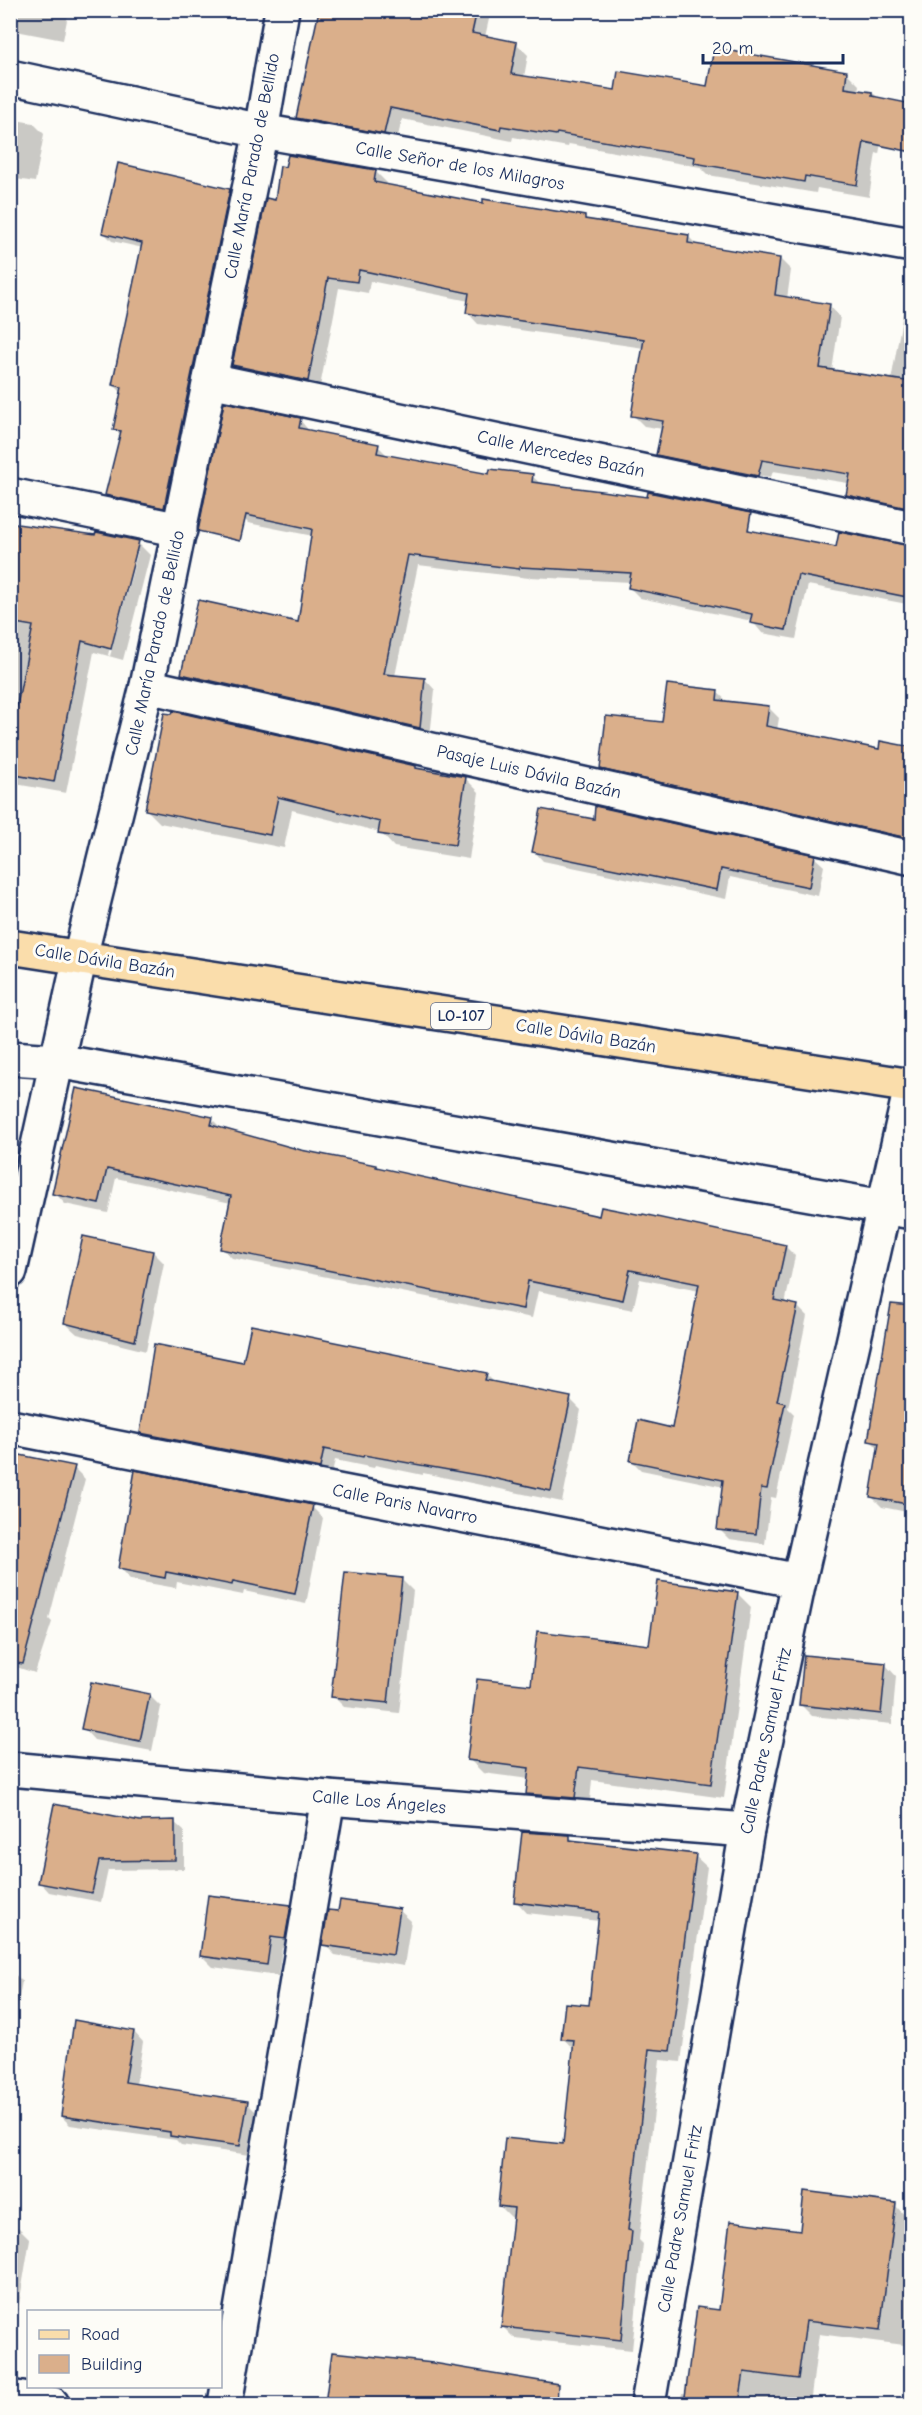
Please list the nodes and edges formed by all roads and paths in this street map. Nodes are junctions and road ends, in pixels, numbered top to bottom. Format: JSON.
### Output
{"nodes":[{"id":1,"x":282,"y":10,"type":"edge"},
{"id":2,"x":10,"y":76,"type":"edge"},
{"id":3,"x":261,"y":131,"type":"junction"},
{"id":4,"x":912,"y":245,"type":"edge"},
{"id":5,"x":210,"y":380,"type":"junction"},
{"id":6,"x":10,"y":495,"type":"edge"},
{"id":7,"x":912,"y":528,"type":"edge"},
{"id":8,"x":180,"y":530,"type":"junction"},
{"id":9,"x":147,"y":686,"type":"junction"},
{"id":10,"x":912,"y":858,"type":"edge"},
{"id":11,"x":10,"y":947,"type":"edge"},
{"id":12,"x":80,"y":957,"type":"junction"},
{"id":13,"x":10,"y":1058,"type":"edge"},
{"id":14,"x":57,"y":1061,"type":"junction"},
{"id":15,"x":911,"y":1085,"type":"edge"},
{"id":16,"x":898,"y":1209,"type":"edge"},
{"id":17,"x":10,"y":1271,"type":"edge"},
{"id":18,"x":10,"y":1427,"type":"edge"},
{"id":19,"x":799,"y":1581,"type":"junction"},
{"id":20,"x":10,"y":1769,"type":"edge"},
{"id":21,"x":328,"y":1798,"type":"junction"},
{"id":22,"x":747,"y":1830,"type":"junction"},
{"id":23,"x":10,"y":2397,"type":"edge"},
{"id":24,"x":52,"y":2404,"type":"edge"},
{"id":25,"x":225,"y":2404,"type":"edge"},
{"id":26,"x":648,"y":2404,"type":"edge"}],
"edges":[{"from":1,"to":3,"type":"street","name":"Calle María Parado de Bellido"},
{"from":2,"to":3,"type":"street","name":"Calle Señor de los Milagros"},
{"from":3,"to":4,"type":"street","name":"Calle Señor de los Milagros"},
{"from":3,"to":5,"type":"street","name":"Calle María Parado de Bellido"},
{"from":5,"to":7,"type":"street","name":"Calle Mercedes Bazán"},
{"from":5,"to":8,"type":"street","name":"Calle María Parado de Bellido"},
{"from":6,"to":8,"type":"street"},
{"from":8,"to":9,"type":"street","name":"Calle María Parado de Bellido"},
{"from":9,"to":10,"type":"street","name":"Pasaje Luis Dávila Bazán"},
{"from":9,"to":12,"type":"street","name":"Calle María Parado de Bellido"},
{"from":11,"to":12,"type":"main road","name":"Calle Dávila Bazán","number":"LO-107"},
{"from":12,"to":14,"type":"street","name":"Calle María Parado de Bellido"},
{"from":12,"to":15,"type":"main road","name":"Calle Dávila Bazán","number":"LO-107"},
{"from":13,"to":14,"type":"street"},
{"from":14,"to":16,"type":"street"},
{"from":14,"to":17,"type":"street","name":"Calle María Parado de Bellido"},
{"from":15,"to":16,"type":"street","name":"Calle Padre Samuel Fritz"},
{"from":16,"to":19,"type":"street","name":"Calle Padre Samuel Fritz"},
{"from":18,"to":19,"type":"street","name":"Calle Paris Navarro"},
{"from":19,"to":22,"type":"street","name":"Calle Padre Samuel Fritz"},
{"from":20,"to":21,"type":"street","name":"Calle Los Ángeles"},
{"from":21,"to":22,"type":"street","name":"Calle Los Ángeles"},
{"from":21,"to":25,"type":"street"},
{"from":22,"to":26,"type":"street","name":"Calle Padre Samuel Fritz"},
{"from":23,"to":24,"type":"street"}]}
